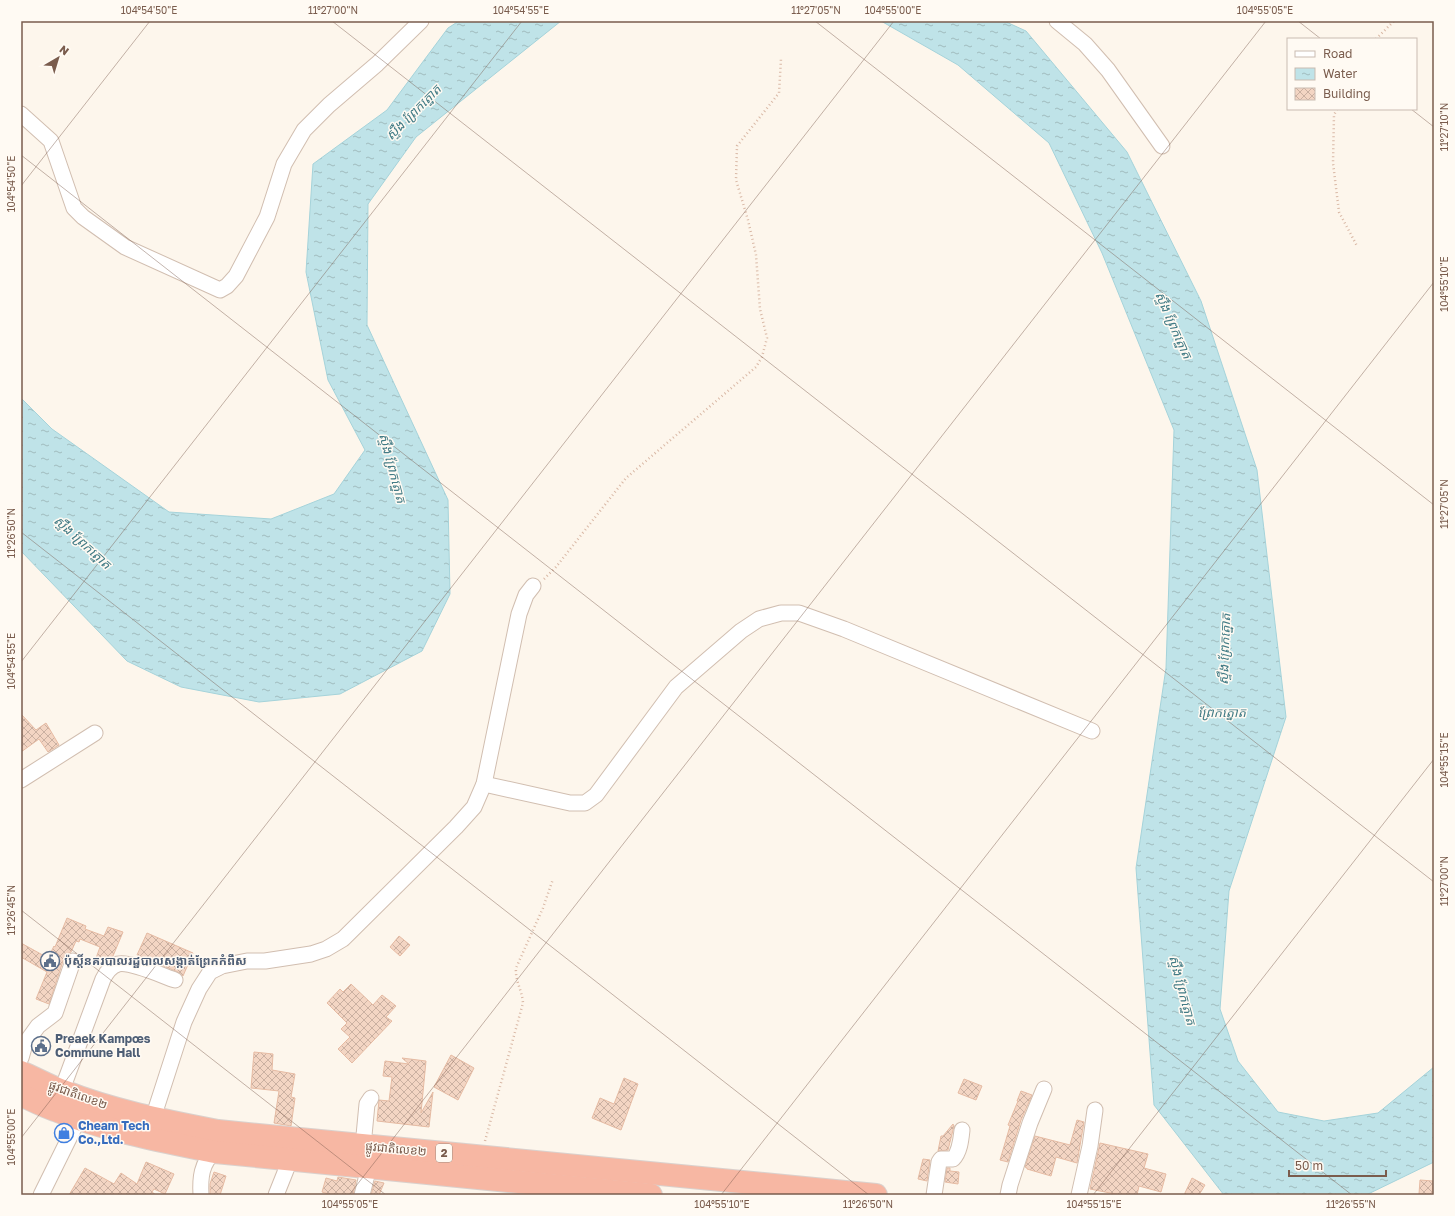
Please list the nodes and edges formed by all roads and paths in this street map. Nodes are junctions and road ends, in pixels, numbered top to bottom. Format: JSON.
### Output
{"nodes":[{"id":1,"x":421,"y":21,"type":"edge"},
{"id":2,"x":1057,"y":21,"type":"edge"},
{"id":3,"x":1394,"y":21,"type":"edge"},
{"id":4,"x":1377,"y":38,"type":"edge"},
{"id":5,"x":781,"y":59,"type":"dead end"},
{"id":6,"x":1336,"y":110,"type":"edge"},
{"id":7,"x":21,"y":114,"type":"edge"},
{"id":8,"x":1162,"y":146,"type":"dead end"},
{"id":9,"x":1357,"y":246,"type":"dead end"},
{"id":10,"x":534,"y":586,"type":"joint"},
{"id":11,"x":1092,"y":731,"type":"dead end"},
{"id":12,"x":95,"y":732,"type":"dead end"},
{"id":13,"x":21,"y":780,"type":"edge"},
{"id":14,"x":484,"y":784,"type":"junction"},
{"id":15,"x":553,"y":879,"type":"dead end"},
{"id":16,"x":73,"y":961,"type":"dead end"},
{"id":17,"x":175,"y":980,"type":"dead end"},
{"id":18,"x":21,"y":1058,"type":"edge"},
{"id":19,"x":21,"y":1072,"type":"edge"},
{"id":20,"x":1044,"y":1089,"type":"dead end"},
{"id":21,"x":21,"y":1095,"type":"edge"},
{"id":22,"x":371,"y":1098,"type":"dead end"},
{"id":23,"x":58,"y":1100,"type":"junction"},
{"id":24,"x":83,"y":1109,"type":"junction"},
{"id":25,"x":1095,"y":1110,"type":"dead end"},
{"id":26,"x":154,"y":1118,"type":"junction"},
{"id":27,"x":962,"y":1130,"type":"dead end"},
{"id":28,"x":363,"y":1146,"type":"junction"},
{"id":29,"x":215,"y":1152,"type":"junction"},
{"id":30,"x":480,"y":1157,"type":"junction"},
{"id":31,"x":290,"y":1160,"type":"junction"},
{"id":32,"x":510,"y":1160,"type":"junction"},
{"id":33,"x":369,"y":1167,"type":"junction"},
{"id":34,"x":506,"y":1188,"type":"edge"},
{"id":35,"x":41,"y":1195,"type":"edge"},
{"id":36,"x":201,"y":1195,"type":"edge"},
{"id":37,"x":276,"y":1195,"type":"edge"},
{"id":38,"x":362,"y":1195,"type":"edge"},
{"id":39,"x":651,"y":1195,"type":"edge"},
{"id":40,"x":876,"y":1195,"type":"edge"},
{"id":41,"x":934,"y":1195,"type":"edge"},
{"id":42,"x":1008,"y":1195,"type":"edge"},
{"id":43,"x":1079,"y":1195,"type":"edge"}],
"edges":[{"from":1,"to":7,"type":"street"},
{"from":2,"to":8,"type":"street"},
{"from":3,"to":4,"type":"path"},
{"from":5,"to":10,"type":"path"},
{"from":6,"to":9,"type":"path"},
{"from":10,"to":14,"type":"street"},
{"from":11,"to":14,"type":"street"},
{"from":12,"to":13,"type":"street"},
{"from":14,"to":26,"type":"street"},
{"from":15,"to":30,"type":"path"},
{"from":16,"to":18,"type":"street"},
{"from":17,"to":23,"type":"street"},
{"from":19,"to":23,"type":"highway","name":"ផ្លូវជាតិលេខ២","number":"2"},
{"from":20,"to":42,"type":"street"},
{"from":21,"to":23,"type":"highway","name":"ផ្លូវជាតិលេខ២","number":"2"},
{"from":22,"to":28,"type":"street"},
{"from":23,"to":24,"type":"highway","name":"ផ្លូវជាតិលេខ២","number":"2"},
{"from":24,"to":26,"type":"highway","name":"ផ្លូវជាតិលេខ២","number":"2"},
{"from":24,"to":29,"type":"highway","name":"ផ្លូវជាតិលេខ២","number":"2"},
{"from":24,"to":35,"type":"street"},
{"from":25,"to":43,"type":"street"},
{"from":26,"to":28,"type":"highway","name":"ផ្លូវជាតិលេខ២","number":"2"},
{"from":27,"to":41,"type":"street"},
{"from":28,"to":30,"type":"highway","name":"ផ្លូវជាតិលេខ២","number":"2"},
{"from":29,"to":31,"type":"highway","name":"ផ្លូវជាតិលេខ២","number":"2"},
{"from":29,"to":36,"type":"street"},
{"from":30,"to":32,"type":"highway","name":"ផ្លូវជាតិលេខ២","number":"2"},
{"from":31,"to":33,"type":"highway","name":"ផ្លូវជាតិលេខ២","number":"2"},
{"from":31,"to":37,"type":"street"},
{"from":32,"to":34,"type":"street"},
{"from":32,"to":40,"type":"highway","name":"ផ្លូវជាតិលេខ២","number":"2"},
{"from":33,"to":34,"type":"highway","name":"ផ្លូវជាតិលេខ២","number":"2"},
{"from":33,"to":38,"type":"street"},
{"from":34,"to":39,"type":"highway","name":"ផ្លូវជាតិលេខ២","number":"2"}]}
